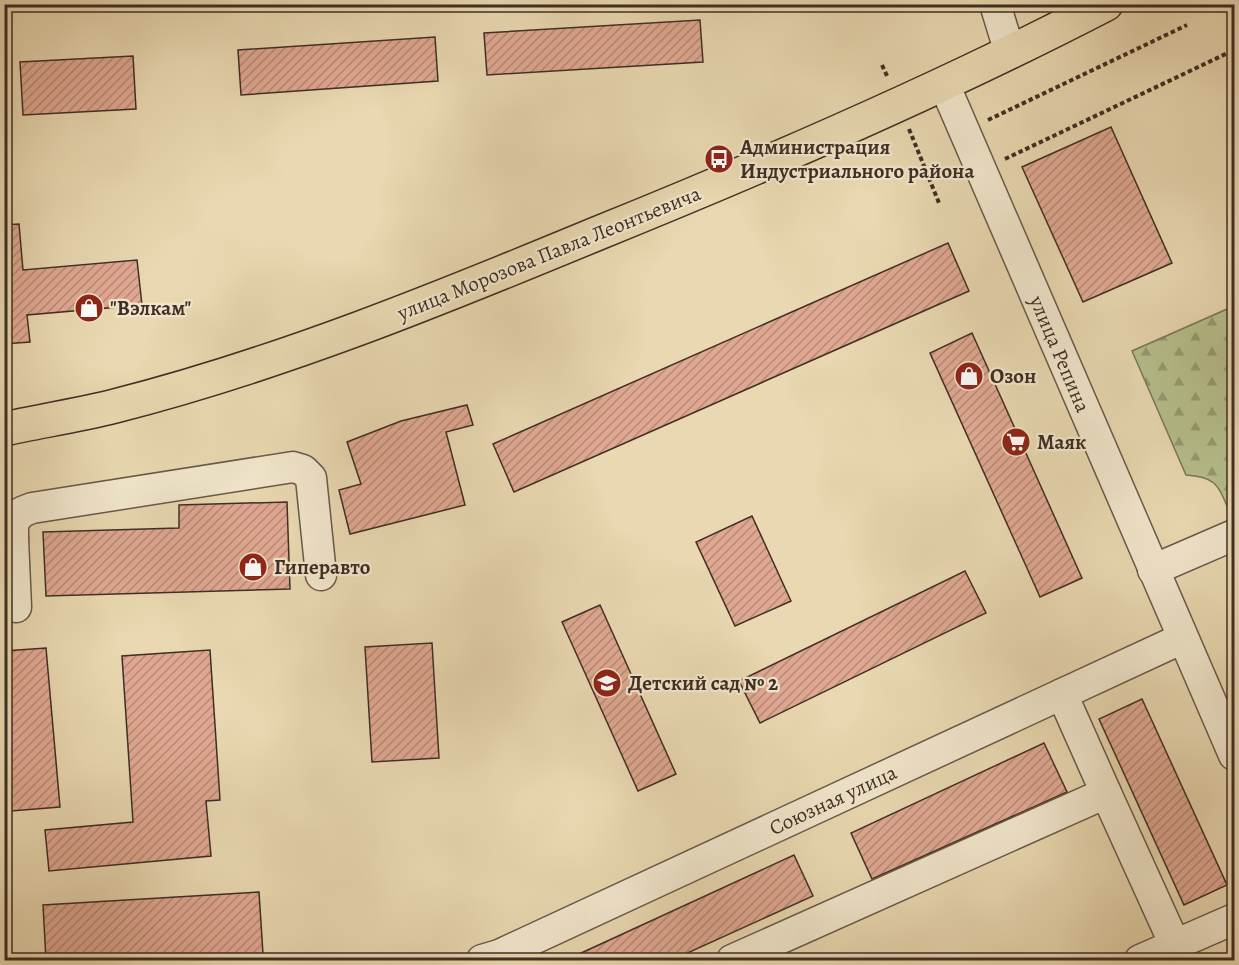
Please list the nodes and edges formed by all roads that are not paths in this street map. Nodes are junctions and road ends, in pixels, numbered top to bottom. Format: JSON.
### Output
{"nodes":[{"id":1,"x":995,"y":4,"type":"edge"},
{"id":2,"x":1106,"y":4,"type":"edge"},
{"id":3,"x":1011,"y":53,"type":"junction"},
{"id":4,"x":944,"y":84,"type":"junction"},
{"id":5,"x":4,"y":429,"type":"edge"},
{"id":6,"x":1234,"y":535,"type":"edge"},
{"id":7,"x":9,"y":540,"type":"edge"},
{"id":8,"x":1153,"y":570,"type":"junction"},
{"id":9,"x":321,"y":576,"type":"dead end"},
{"id":10,"x":16,"y":607,"type":"dead end"},
{"id":11,"x":1183,"y":638,"type":"junction"},
{"id":12,"x":1062,"y":694,"type":"junction"},
{"id":13,"x":1234,"y":754,"type":"edge"},
{"id":14,"x":1106,"y":793,"type":"junction"},
{"id":15,"x":1234,"y":919,"type":"edge"},
{"id":16,"x":1175,"y":945,"type":"junction"},
{"id":17,"x":482,"y":960,"type":"edge"},
{"id":18,"x":732,"y":960,"type":"edge"},
{"id":19,"x":1140,"y":960,"type":"edge"}],
"edges":[{"from":1,"to":3,"type":"street"},
{"from":2,"to":3,"type":"main road","name":"улица Морозова Павла Леонтьевича"},
{"from":3,"to":4,"type":"main road","name":"улица Морозова Павла Леонтьевича"},
{"from":4,"to":5,"type":"main road","name":"улица Морозова Павла Леонтьевича"},
{"from":4,"to":8,"type":"street","name":"улица Репина"},
{"from":6,"to":8,"type":"street"},
{"from":7,"to":9,"type":"street"},
{"from":7,"to":10,"type":"street"},
{"from":8,"to":11,"type":"street","name":"улица Репина"},
{"from":11,"to":12,"type":"street","name":"Союзная улица"},
{"from":11,"to":13,"type":"street","name":"улица Репина"},
{"from":12,"to":14,"type":"street"},
{"from":12,"to":17,"type":"street","name":"Союзная улица"},
{"from":14,"to":16,"type":"street"},
{"from":14,"to":18,"type":"street"},
{"from":15,"to":16,"type":"street"},
{"from":16,"to":19,"type":"street"}]}
